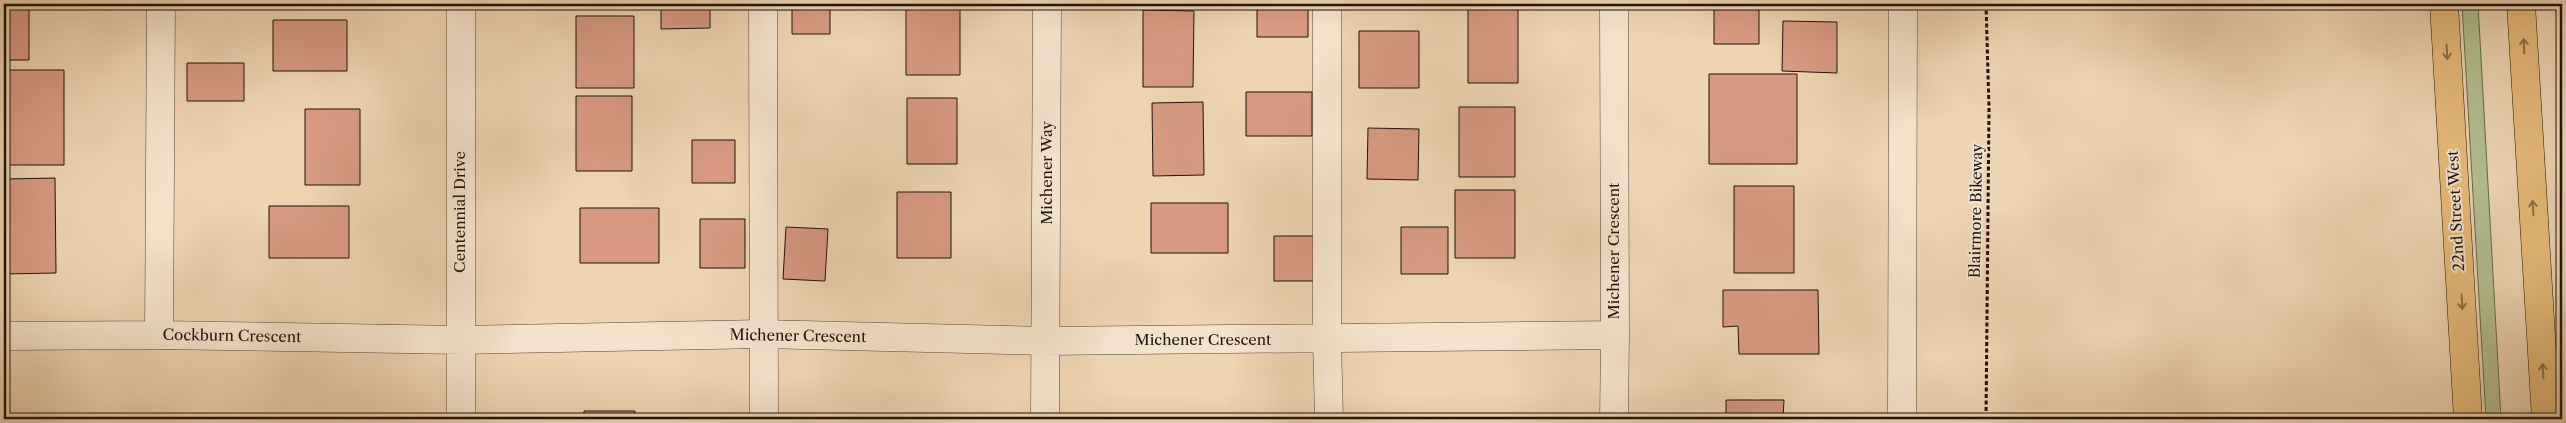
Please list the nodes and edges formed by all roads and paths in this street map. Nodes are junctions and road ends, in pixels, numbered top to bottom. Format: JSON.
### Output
{"nodes":[{"id":1,"x":161,"y":4,"type":"edge"},
{"id":2,"x":461,"y":4,"type":"edge"},
{"id":3,"x":763,"y":4,"type":"edge"},
{"id":4,"x":1047,"y":4,"type":"edge"},
{"id":5,"x":1327,"y":4,"type":"edge"},
{"id":6,"x":1614,"y":4,"type":"edge"},
{"id":7,"x":1903,"y":4,"type":"edge"},
{"id":8,"x":1986,"y":4,"type":"edge"},
{"id":9,"x":2444,"y":4,"type":"edge"},
{"id":10,"x":2521,"y":4,"type":"edge"},
{"id":11,"x":762,"y":334,"type":"junction"},
{"id":12,"x":159,"y":335,"type":"junction"},
{"id":13,"x":1615,"y":335,"type":"junction"},
{"id":14,"x":4,"y":336,"type":"edge"},
{"id":15,"x":461,"y":340,"type":"junction"},
{"id":16,"x":1327,"y":340,"type":"junction"},
{"id":17,"x":1046,"y":341,"type":"junction"},
{"id":18,"x":461,"y":419,"type":"edge"},
{"id":19,"x":764,"y":419,"type":"edge"},
{"id":20,"x":1045,"y":419,"type":"edge"},
{"id":21,"x":1329,"y":419,"type":"edge"},
{"id":22,"x":1614,"y":419,"type":"edge"},
{"id":23,"x":1902,"y":419,"type":"edge"},
{"id":24,"x":1986,"y":419,"type":"edge"},
{"id":25,"x":2468,"y":419,"type":"edge"},
{"id":26,"x":2546,"y":419,"type":"edge"}],
"edges":[{"from":1,"to":12,"type":"street"},
{"from":2,"to":15,"type":"street","name":"Centennial Drive"},
{"from":3,"to":11,"type":"street"},
{"from":4,"to":17,"type":"street","name":"Michener Way"},
{"from":5,"to":16,"type":"street"},
{"from":6,"to":13,"type":"street","name":"Michener Crescent"},
{"from":7,"to":23,"type":"street"},
{"from":8,"to":24,"type":"path","name":"Blairmore Bikeway"},
{"from":9,"to":25,"type":"highway","name":"22nd Street West","one_way":true},
{"from":26,"to":10,"type":"highway","one_way":true},
{"from":11,"to":15,"type":"street","name":"Michener Crescent"},
{"from":11,"to":17,"type":"street","name":"Michener Crescent"},
{"from":11,"to":19,"type":"street"},
{"from":12,"to":14,"type":"street","name":"Cockburn Crescent"},
{"from":12,"to":15,"type":"street","name":"Cockburn Crescent"},
{"from":13,"to":16,"type":"street","name":"Michener Crescent"},
{"from":13,"to":22,"type":"street"},
{"from":15,"to":18,"type":"street","name":"Centennial Drive"},
{"from":16,"to":17,"type":"street","name":"Michener Crescent"},
{"from":16,"to":21,"type":"street"},
{"from":17,"to":20,"type":"street","name":"Michener Way"}]}
